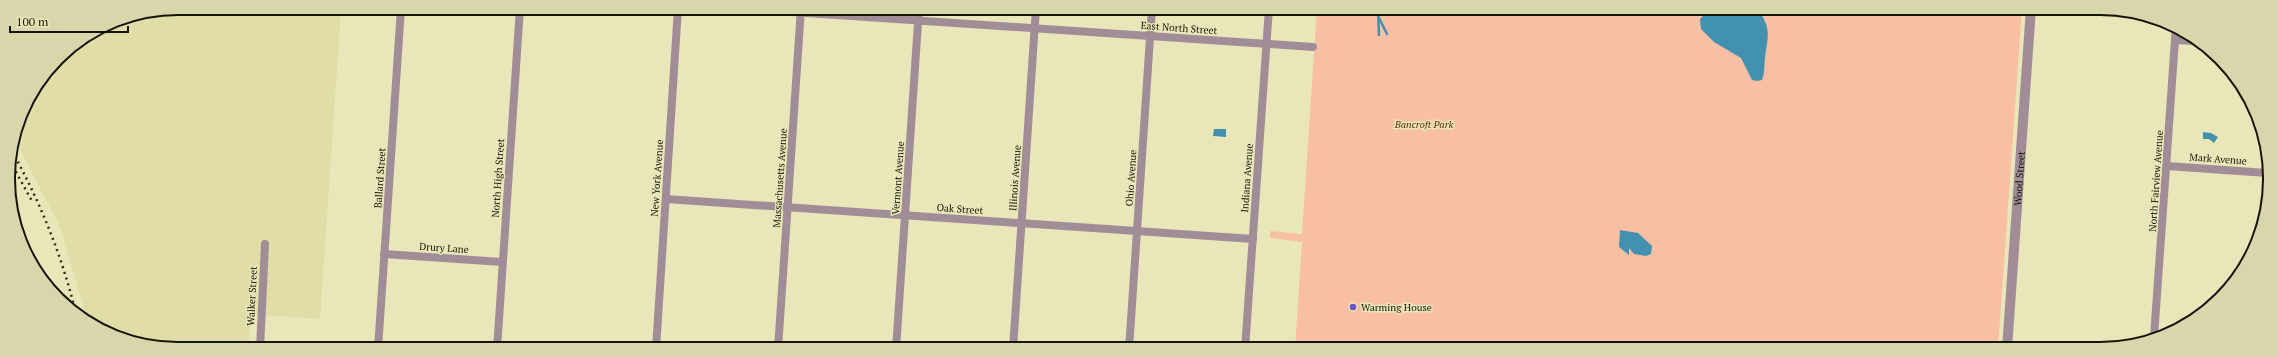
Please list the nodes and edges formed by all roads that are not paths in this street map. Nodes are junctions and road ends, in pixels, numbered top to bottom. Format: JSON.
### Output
{"nodes":[{"id":1,"x":401,"y":15,"type":"edge"},
{"id":2,"x":520,"y":15,"type":"edge"},
{"id":3,"x":678,"y":15,"type":"edge"},
{"id":4,"x":801,"y":15,"type":"edge"},
{"id":5,"x":854,"y":15,"type":"edge"},
{"id":6,"x":918,"y":15,"type":"edge"},
{"id":7,"x":1036,"y":15,"type":"edge"},
{"id":8,"x":1152,"y":15,"type":"edge"},
{"id":9,"x":1269,"y":15,"type":"edge"},
{"id":10,"x":2031,"y":15,"type":"edge"},
{"id":11,"x":918,"y":21,"type":"junction"},
{"id":12,"x":1035,"y":28,"type":"junction"},
{"id":13,"x":2175,"y":34,"type":"edge"},
{"id":14,"x":1150,"y":37,"type":"junction"},
{"id":15,"x":2175,"y":40,"type":"junction"},
{"id":16,"x":2186,"y":41,"type":"edge"},
{"id":17,"x":1267,"y":44,"type":"junction"},
{"id":18,"x":1313,"y":47,"type":"dead end"},
{"id":19,"x":2167,"y":166,"type":"junction"},
{"id":20,"x":2263,"y":173,"type":"edge"},
{"id":21,"x":666,"y":199,"type":"junction"},
{"id":22,"x":788,"y":208,"type":"junction"},
{"id":23,"x":905,"y":215,"type":"junction"},
{"id":24,"x":1022,"y":224,"type":"junction"},
{"id":25,"x":1137,"y":231,"type":"junction"},
{"id":26,"x":1253,"y":239,"type":"junction"},
{"id":27,"x":265,"y":244,"type":"dead end"},
{"id":28,"x":384,"y":254,"type":"junction"},
{"id":29,"x":502,"y":262,"type":"junction"},
{"id":30,"x":2154,"y":332,"type":"edge"},
{"id":31,"x":260,"y":342,"type":"edge"},
{"id":32,"x":378,"y":342,"type":"edge"},
{"id":33,"x":497,"y":342,"type":"edge"},
{"id":34,"x":656,"y":342,"type":"edge"},
{"id":35,"x":778,"y":342,"type":"edge"},
{"id":36,"x":896,"y":342,"type":"edge"},
{"id":37,"x":1014,"y":342,"type":"edge"},
{"id":38,"x":1129,"y":342,"type":"edge"},
{"id":39,"x":1246,"y":342,"type":"edge"},
{"id":40,"x":2008,"y":342,"type":"edge"}],
"edges":[{"from":1,"to":28,"type":"street","name":"Ballard Street"},
{"from":2,"to":29,"type":"street","name":"North High Street"},
{"from":3,"to":21,"type":"street","name":"New York Avenue"},
{"from":4,"to":22,"type":"street","name":"Massachusetts Avenue"},
{"from":5,"to":11,"type":"street","name":"East North Street"},
{"from":6,"to":11,"type":"street","name":"Vermont Avenue"},
{"from":7,"to":12,"type":"street","name":"Illinois Avenue"},
{"from":8,"to":14,"type":"street","name":"Ohio Avenue"},
{"from":9,"to":17,"type":"street","name":"Indiana Avenue"},
{"from":10,"to":40,"type":"street","name":"Wood Street"},
{"from":11,"to":12,"type":"street","name":"East North Street"},
{"from":11,"to":23,"type":"street","name":"Vermont Avenue"},
{"from":12,"to":14,"type":"street","name":"East North Street"},
{"from":12,"to":24,"type":"street","name":"Illinois Avenue"},
{"from":13,"to":15,"type":"street","name":"North Fairview Avenue"},
{"from":14,"to":17,"type":"street","name":"East North Street"},
{"from":14,"to":25,"type":"street","name":"Ohio Avenue"},
{"from":15,"to":16,"type":"street"},
{"from":15,"to":19,"type":"street","name":"North Fairview Avenue"},
{"from":17,"to":18,"type":"street","name":"East North Street"},
{"from":17,"to":26,"type":"street","name":"Indiana Avenue"},
{"from":19,"to":20,"type":"street","name":"Mark Avenue"},
{"from":19,"to":30,"type":"street","name":"North Fairview Avenue"},
{"from":21,"to":22,"type":"street","name":"Oak Street"},
{"from":21,"to":34,"type":"street","name":"New York Avenue"},
{"from":22,"to":23,"type":"street","name":"Oak Street"},
{"from":22,"to":35,"type":"street","name":"Massachusetts Avenue"},
{"from":23,"to":24,"type":"street","name":"Oak Street"},
{"from":23,"to":36,"type":"street","name":"Vermont Avenue"},
{"from":24,"to":25,"type":"street","name":"Oak Street"},
{"from":24,"to":37,"type":"street","name":"Illinois Avenue"},
{"from":25,"to":26,"type":"street","name":"Oak Street"},
{"from":25,"to":38,"type":"street","name":"Ohio Avenue"},
{"from":26,"to":39,"type":"street","name":"Indiana Avenue"},
{"from":27,"to":31,"type":"street","name":"Walker Street"},
{"from":28,"to":29,"type":"street","name":"Drury Lane"},
{"from":28,"to":32,"type":"street","name":"Ballard Street"},
{"from":29,"to":33,"type":"street","name":"North High Street"}]}
